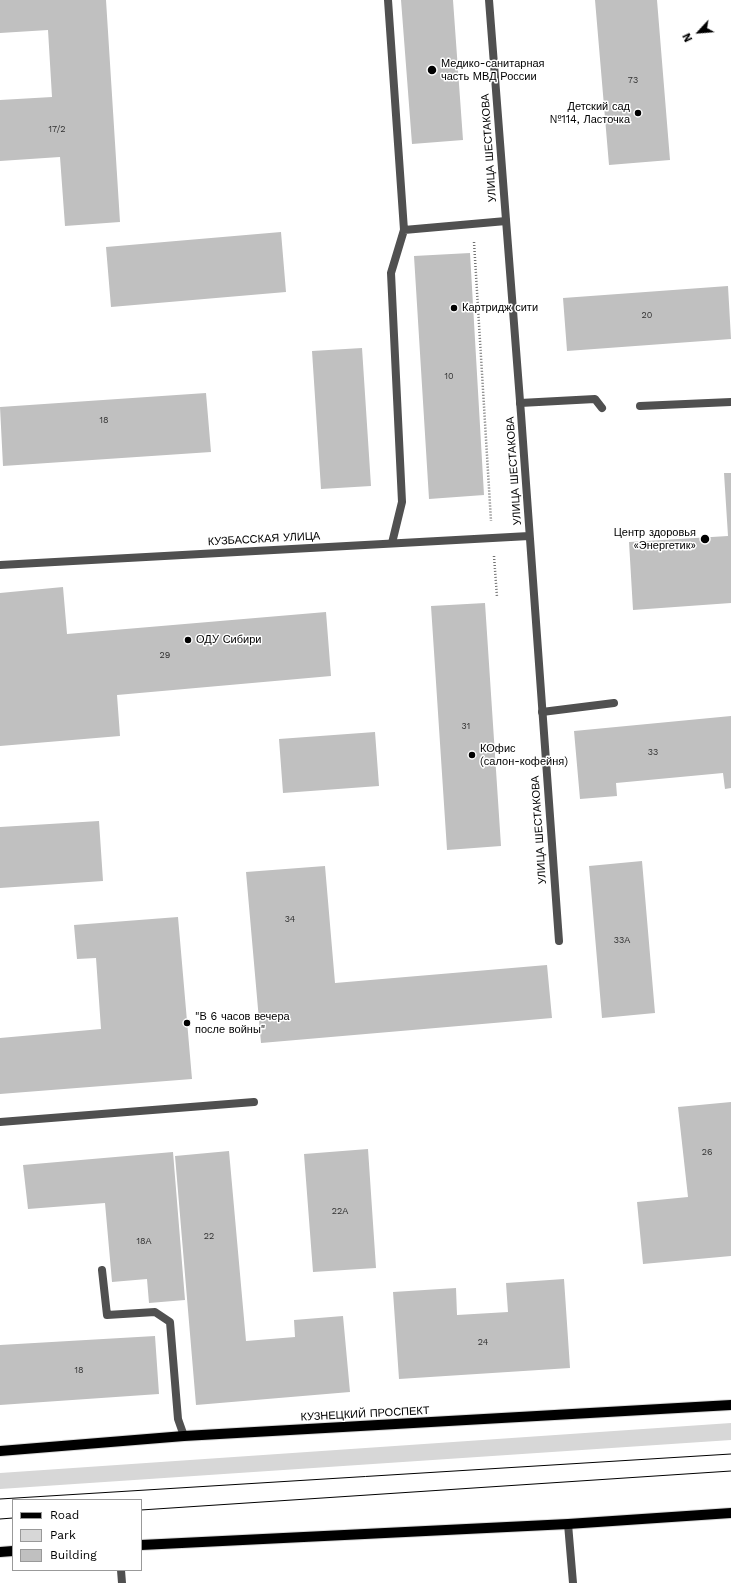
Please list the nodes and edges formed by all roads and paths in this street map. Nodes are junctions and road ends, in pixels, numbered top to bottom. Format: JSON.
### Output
{"nodes":[{"id":1,"x":388,"y":0,"type":"edge"},
{"id":2,"x":489,"y":0,"type":"edge"},
{"id":3,"x":506,"y":221,"type":"junction"},
{"id":4,"x":473,"y":224,"type":"junction"},
{"id":5,"x":404,"y":230,"type":"junction"},
{"id":6,"x":731,"y":402,"type":"edge"},
{"id":7,"x":520,"y":404,"type":"junction"},
{"id":8,"x":640,"y":406,"type":"dead end"},
{"id":9,"x":602,"y":408,"type":"dead end"},
{"id":10,"x":529,"y":536,"type":"junction"},
{"id":11,"x":492,"y":538,"type":"junction"},
{"id":12,"x":392,"y":543,"type":"junction"},
{"id":13,"x":0,"y":565,"type":"edge"},
{"id":14,"x":497,"y":597,"type":"dead end"},
{"id":15,"x":614,"y":703,"type":"dead end"},
{"id":16,"x":542,"y":712,"type":"junction"},
{"id":17,"x":559,"y":941,"type":"dead end"},
{"id":18,"x":254,"y":1102,"type":"dead end"},
{"id":19,"x":0,"y":1122,"type":"edge"},
{"id":20,"x":102,"y":1270,"type":"dead end"},
{"id":21,"x":731,"y":1405,"type":"edge"},
{"id":22,"x":184,"y":1436,"type":"junction"},
{"id":23,"x":0,"y":1451,"type":"edge"},
{"id":24,"x":731,"y":1513,"type":"edge"},
{"id":25,"x":568,"y":1524,"type":"junction"},
{"id":26,"x":142,"y":1545,"type":"edge"},
{"id":27,"x":12,"y":1551,"type":"edge"},
{"id":28,"x":0,"y":1552,"type":"edge"},
{"id":29,"x":121,"y":1571,"type":"edge"},
{"id":30,"x":122,"y":1583,"type":"edge"},
{"id":31,"x":573,"y":1583,"type":"edge"}],
"edges":[{"from":1,"to":5,"type":"street"},
{"from":2,"to":3,"type":"street","name":"УЛИЦА ШЕСТАКОВА"},
{"from":3,"to":4,"type":"street"},
{"from":3,"to":7,"type":"street","name":"УЛИЦА ШЕСТАКОВА"},
{"from":4,"to":5,"type":"street"},
{"from":4,"to":11,"type":"path"},
{"from":5,"to":12,"type":"street"},
{"from":6,"to":8,"type":"street"},
{"from":7,"to":9,"type":"street"},
{"from":7,"to":10,"type":"street","name":"УЛИЦА ШЕСТАКОВА"},
{"from":10,"to":11,"type":"street","name":"КУЗБАССКАЯ УЛИЦА"},
{"from":10,"to":16,"type":"street","name":"УЛИЦА ШЕСТАКОВА"},
{"from":11,"to":12,"type":"street","name":"КУЗБАССКАЯ УЛИЦА"},
{"from":11,"to":14,"type":"path"},
{"from":12,"to":13,"type":"street","name":"КУЗБАССКАЯ УЛИЦА"},
{"from":15,"to":16,"type":"street"},
{"from":16,"to":17,"type":"street","name":"УЛИЦА ШЕСТАКОВА"},
{"from":18,"to":19,"type":"street"},
{"from":20,"to":22,"type":"street"},
{"from":21,"to":22,"type":"main road","name":"КУЗНЕЦКИЙ ПРОСПЕКТ"},
{"from":22,"to":23,"type":"main road","name":"КУЗНЕЦКИЙ ПРОСПЕКТ"},
{"from":24,"to":25,"type":"main road"},
{"from":25,"to":26,"type":"main road"},
{"from":25,"to":31,"type":"street"},
{"from":27,"to":28,"type":"main road"},
{"from":29,"to":30,"type":"street"}]}
